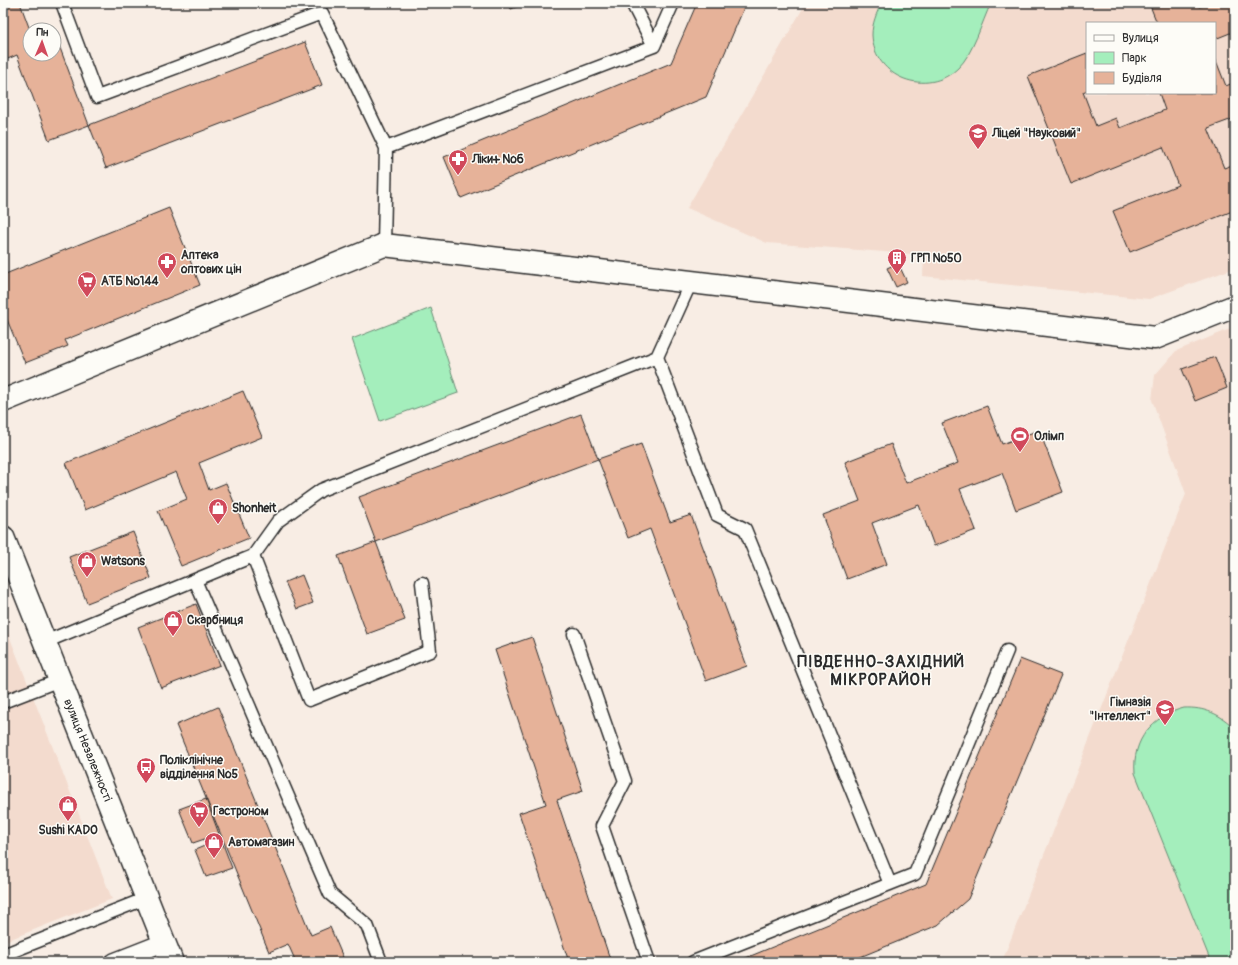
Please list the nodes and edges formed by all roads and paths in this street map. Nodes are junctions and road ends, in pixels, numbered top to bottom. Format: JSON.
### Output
{"nodes":[{"id":1,"x":62,"y":3,"type":"edge"},
{"id":2,"x":632,"y":3,"type":"edge"},
{"id":3,"x":673,"y":3,"type":"edge"},
{"id":4,"x":322,"y":8,"type":"edge"},
{"id":5,"x":654,"y":46,"type":"junction"},
{"id":6,"x":386,"y":148,"type":"junction"},
{"id":7,"x":384,"y":245,"type":"junction"},
{"id":8,"x":690,"y":282,"type":"junction"},
{"id":9,"x":1235,"y":306,"type":"edge"},
{"id":10,"x":657,"y":357,"type":"junction"},
{"id":11,"x":3,"y":401,"type":"edge"},
{"id":12,"x":3,"y":537,"type":"edge"},
{"id":13,"x":253,"y":556,"type":"junction"},
{"id":14,"x":195,"y":580,"type":"junction"},
{"id":15,"x":422,"y":583,"type":"dead end"},
{"id":16,"x":574,"y":634,"type":"dead end"},
{"id":17,"x":45,"y":642,"type":"junction"},
{"id":18,"x":1007,"y":651,"type":"dead end"},
{"id":19,"x":60,"y":680,"type":"junction"},
{"id":20,"x":3,"y":702,"type":"edge"},
{"id":21,"x":890,"y":884,"type":"junction"},
{"id":22,"x":147,"y":898,"type":"junction"},
{"id":23,"x":168,"y":952,"type":"edge"},
{"id":24,"x":3,"y":955,"type":"edge"},
{"id":25,"x":114,"y":962,"type":"edge"},
{"id":26,"x":381,"y":962,"type":"edge"},
{"id":27,"x":650,"y":962,"type":"edge"},
{"id":28,"x":693,"y":962,"type":"edge"}],
"edges":[{"from":1,"to":4,"type":"lane"},
{"from":2,"to":5,"type":"lane"},
{"from":3,"to":5,"type":"lane"},
{"from":4,"to":6,"type":"lane"},
{"from":5,"to":6,"type":"lane"},
{"from":6,"to":7,"type":"lane"},
{"from":7,"to":8,"type":"street"},
{"from":7,"to":11,"type":"street"},
{"from":8,"to":9,"type":"street"},
{"from":8,"to":10,"type":"lane"},
{"from":10,"to":13,"type":"lane"},
{"from":10,"to":21,"type":"lane"},
{"from":12,"to":17,"type":"street","name":"вулиця Незалежності"},
{"from":13,"to":14,"type":"lane"},
{"from":13,"to":15,"type":"lane"},
{"from":14,"to":17,"type":"lane"},
{"from":14,"to":26,"type":"lane"},
{"from":16,"to":27,"type":"lane"},
{"from":17,"to":19,"type":"street","name":"вулиця Незалежності"},
{"from":18,"to":21,"type":"lane"},
{"from":19,"to":20,"type":"lane"},
{"from":19,"to":22,"type":"street","name":"вулиця Незалежності"},
{"from":21,"to":28,"type":"lane"},
{"from":22,"to":23,"type":"street","name":"вулиця Незалежності"},
{"from":22,"to":24,"type":"lane"},
{"from":23,"to":25,"type":"street"}]}
